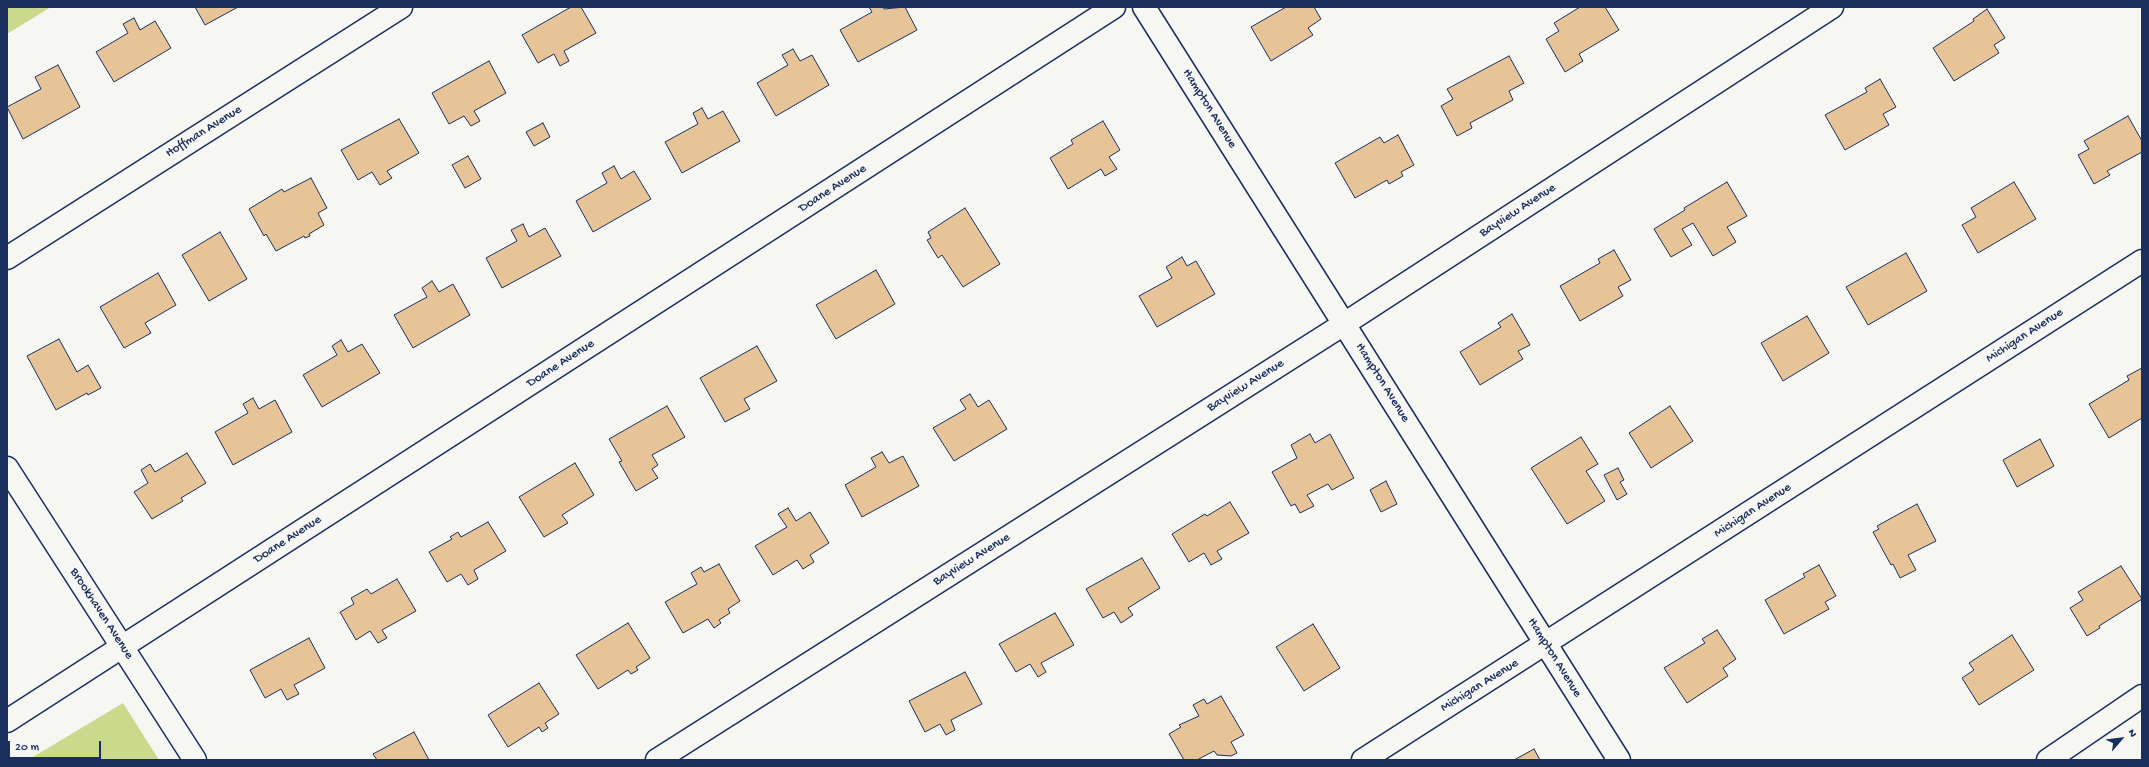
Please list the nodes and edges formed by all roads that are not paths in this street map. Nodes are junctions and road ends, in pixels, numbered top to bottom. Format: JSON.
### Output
{"nodes":[{"id":1,"x":401,"y":7,"type":"edge"},
{"id":2,"x":1114,"y":7,"type":"edge"},
{"id":3,"x":1144,"y":7,"type":"edge"},
{"id":4,"x":1832,"y":7,"type":"edge"},
{"id":5,"x":7,"y":258,"type":"edge"},
{"id":6,"x":2142,"y":261,"type":"edge"},
{"id":7,"x":1344,"y":324,"type":"junction"},
{"id":8,"x":7,"y":468,"type":"edge"},
{"id":9,"x":1546,"y":644,"type":"junction"},
{"id":10,"x":123,"y":647,"type":"junction"},
{"id":11,"x":2142,"y":696,"type":"edge"},
{"id":12,"x":7,"y":721,"type":"edge"},
{"id":13,"x":195,"y":760,"type":"edge"},
{"id":14,"x":657,"y":760,"type":"edge"},
{"id":15,"x":1363,"y":760,"type":"edge"},
{"id":16,"x":1619,"y":760,"type":"edge"},
{"id":17,"x":2048,"y":760,"type":"edge"}],
"edges":[{"from":1,"to":5,"type":"street","name":"Hoffman Avenue"},
{"from":2,"to":10,"type":"street","name":"Doane Avenue"},
{"from":3,"to":7,"type":"street","name":"Hampton Avenue"},
{"from":4,"to":7,"type":"street","name":"Bayview Avenue"},
{"from":6,"to":9,"type":"street","name":"Michigan Avenue"},
{"from":7,"to":9,"type":"street","name":"Hampton Avenue"},
{"from":7,"to":14,"type":"street","name":"Bayview Avenue"},
{"from":8,"to":10,"type":"street","name":"Brookhaven Avenue"},
{"from":9,"to":15,"type":"street","name":"Michigan Avenue"},
{"from":9,"to":16,"type":"street","name":"Hampton Avenue"},
{"from":10,"to":12,"type":"street","name":"Doane Avenue"},
{"from":10,"to":13,"type":"street","name":"Brookhaven Avenue"},
{"from":11,"to":17,"type":"street"}]}
